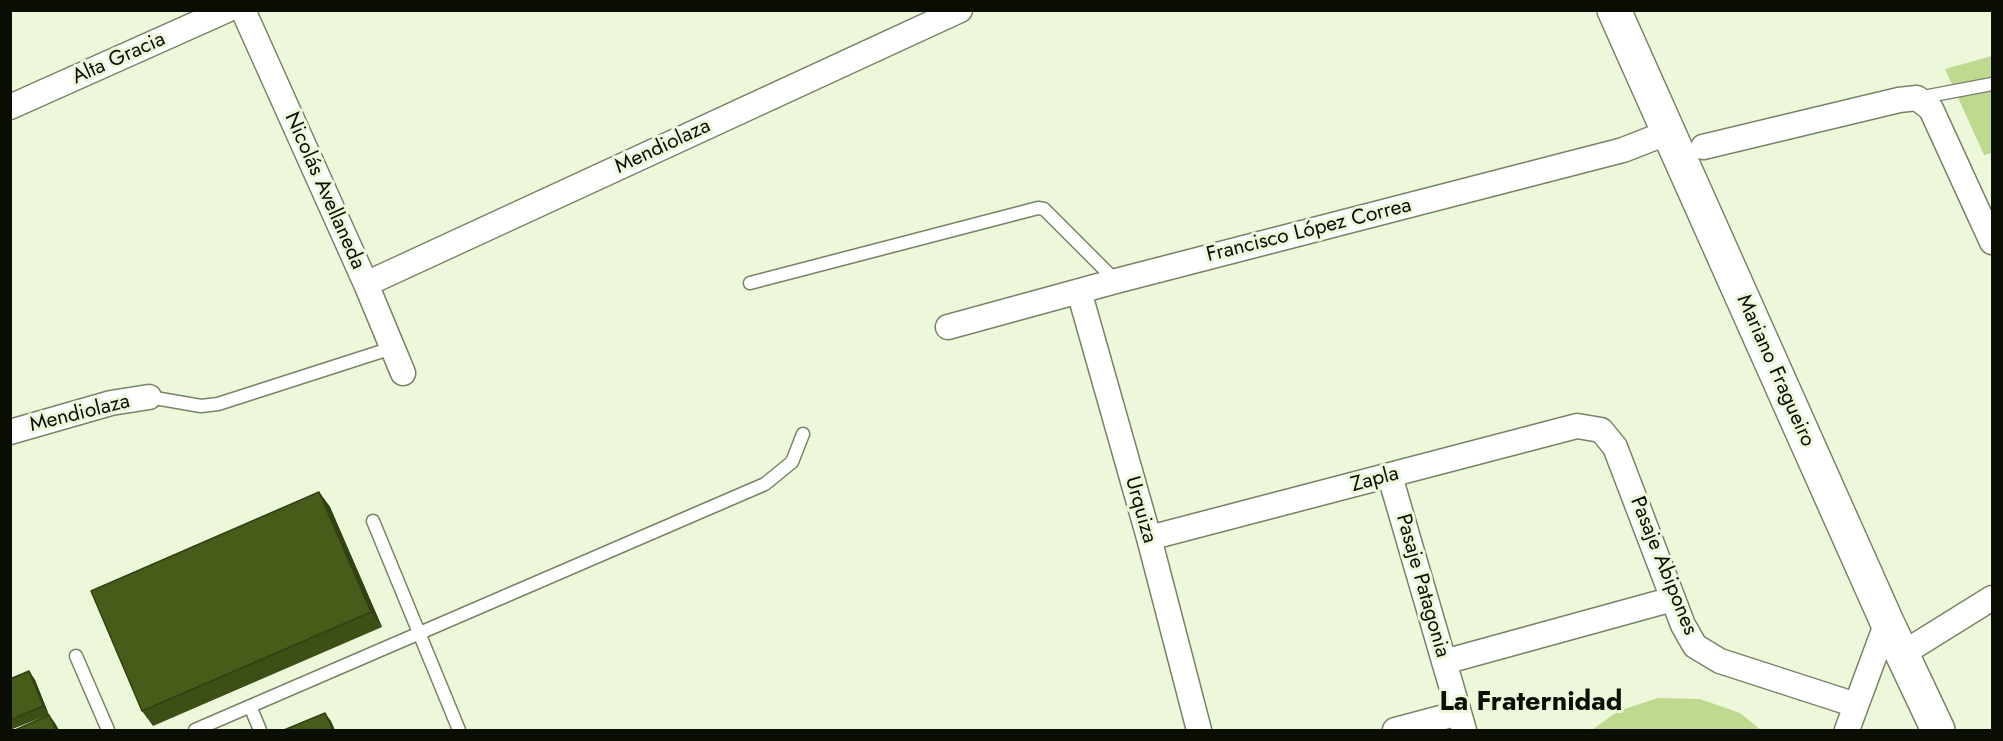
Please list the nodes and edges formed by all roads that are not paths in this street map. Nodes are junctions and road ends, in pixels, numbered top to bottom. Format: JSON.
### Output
{"nodes":[{"id":1,"x":227,"y":10,"type":"edge"},
{"id":2,"x":243,"y":10,"type":"edge"},
{"id":3,"x":960,"y":10,"type":"edge"},
{"id":4,"x":1614,"y":10,"type":"edge"},
{"id":5,"x":932,"y":16,"type":"edge"},
{"id":6,"x":1992,"y":84,"type":"edge"},
{"id":7,"x":1917,"y":98,"type":"junction"},
{"id":8,"x":10,"y":107,"type":"edge"},
{"id":9,"x":1669,"y":132,"type":"junction"},
{"id":10,"x":1703,"y":147,"type":"dead end"},
{"id":11,"x":1992,"y":242,"type":"edge"},
{"id":12,"x":1116,"y":281,"type":"junction"},
{"id":13,"x":750,"y":283,"type":"dead end"},
{"id":14,"x":366,"y":284,"type":"junction"},
{"id":15,"x":1079,"y":291,"type":"junction"},
{"id":16,"x":948,"y":327,"type":"dead end"},
{"id":17,"x":392,"y":348,"type":"junction"},
{"id":18,"x":403,"y":373,"type":"dead end"},
{"id":19,"x":149,"y":397,"type":"joint"},
{"id":20,"x":1601,"y":430,"type":"joint"},
{"id":21,"x":10,"y":432,"type":"edge"},
{"id":22,"x":803,"y":434,"type":"dead end"},
{"id":23,"x":1390,"y":476,"type":"junction"},
{"id":24,"x":373,"y":521,"type":"dead end"},
{"id":25,"x":1149,"y":538,"type":"junction"},
{"id":26,"x":1992,"y":598,"type":"edge"},
{"id":27,"x":1673,"y":599,"type":"junction"},
{"id":28,"x":1887,"y":622,"type":"junction"},
{"id":29,"x":420,"y":633,"type":"junction"},
{"id":30,"x":1902,"y":654,"type":"junction"},
{"id":31,"x":76,"y":656,"type":"dead end"},
{"id":32,"x":1444,"y":662,"type":"junction"},
{"id":33,"x":1856,"y":705,"type":"junction"},
{"id":34,"x":250,"y":706,"type":"junction"},
{"id":35,"x":1462,"y":722,"type":"edge"},
{"id":36,"x":108,"y":730,"type":"edge"},
{"id":37,"x":195,"y":730,"type":"edge"},
{"id":38,"x":260,"y":730,"type":"edge"},
{"id":39,"x":459,"y":730,"type":"edge"},
{"id":40,"x":1199,"y":730,"type":"edge"},
{"id":41,"x":1395,"y":730,"type":"edge"},
{"id":42,"x":1847,"y":730,"type":"edge"},
{"id":43,"x":1938,"y":730,"type":"edge"}],
"edges":[{"from":1,"to":8,"type":"street","name":"Alta Gracia"},
{"from":2,"to":14,"type":"street","name":"Nicolás Avellaneda"},
{"from":3,"to":5,"type":"street","name":"Mendiolaza"},
{"from":4,"to":9,"type":"main road","name":"Mariano Fragueiro"},
{"from":5,"to":14,"type":"street","name":"Mendiolaza"},
{"from":6,"to":7,"type":"lane"},
{"from":7,"to":10,"type":"street"},
{"from":7,"to":11,"type":"street"},
{"from":9,"to":12,"type":"street","name":"Francisco López Correa"},
{"from":9,"to":28,"type":"main road","name":"Mariano Fragueiro"},
{"from":12,"to":13,"type":"lane"},
{"from":12,"to":15,"type":"street","name":"Francisco López Correa"},
{"from":14,"to":17,"type":"street","name":"Nicolás Avellaneda"},
{"from":15,"to":16,"type":"street","name":"Francisco López Correa"},
{"from":15,"to":25,"type":"street","name":"Urquiza"},
{"from":17,"to":18,"type":"street","name":"Nicolás Avellaneda"},
{"from":17,"to":19,"type":"lane"},
{"from":19,"to":21,"type":"street","name":"Mendiolaza"},
{"from":20,"to":23,"type":"street","name":"Zapla"},
{"from":20,"to":27,"type":"street","name":"Pasaje Abipones"},
{"from":22,"to":29,"type":"lane"},
{"from":23,"to":25,"type":"street","name":"Zapla"},
{"from":23,"to":32,"type":"street","name":"Pasaje Patagonia"},
{"from":24,"to":29,"type":"lane"},
{"from":25,"to":40,"type":"street","name":"Urquiza"},
{"from":26,"to":30,"type":"street"},
{"from":27,"to":32,"type":"street"},
{"from":27,"to":33,"type":"street","name":"Pasaje Abipones"},
{"from":28,"to":30,"type":"main road","name":"Mariano Fragueiro"},
{"from":28,"to":33,"type":"street"},
{"from":29,"to":34,"type":"lane"},
{"from":29,"to":39,"type":"lane"},
{"from":30,"to":43,"type":"main road","name":"Mariano Fragueiro"},
{"from":31,"to":36,"type":"lane"},
{"from":32,"to":35,"type":"street","name":"Pasaje Patagonia"},
{"from":33,"to":42,"type":"street"},
{"from":34,"to":37,"type":"lane"},
{"from":34,"to":38,"type":"lane"},
{"from":35,"to":41,"type":"street"}]}
